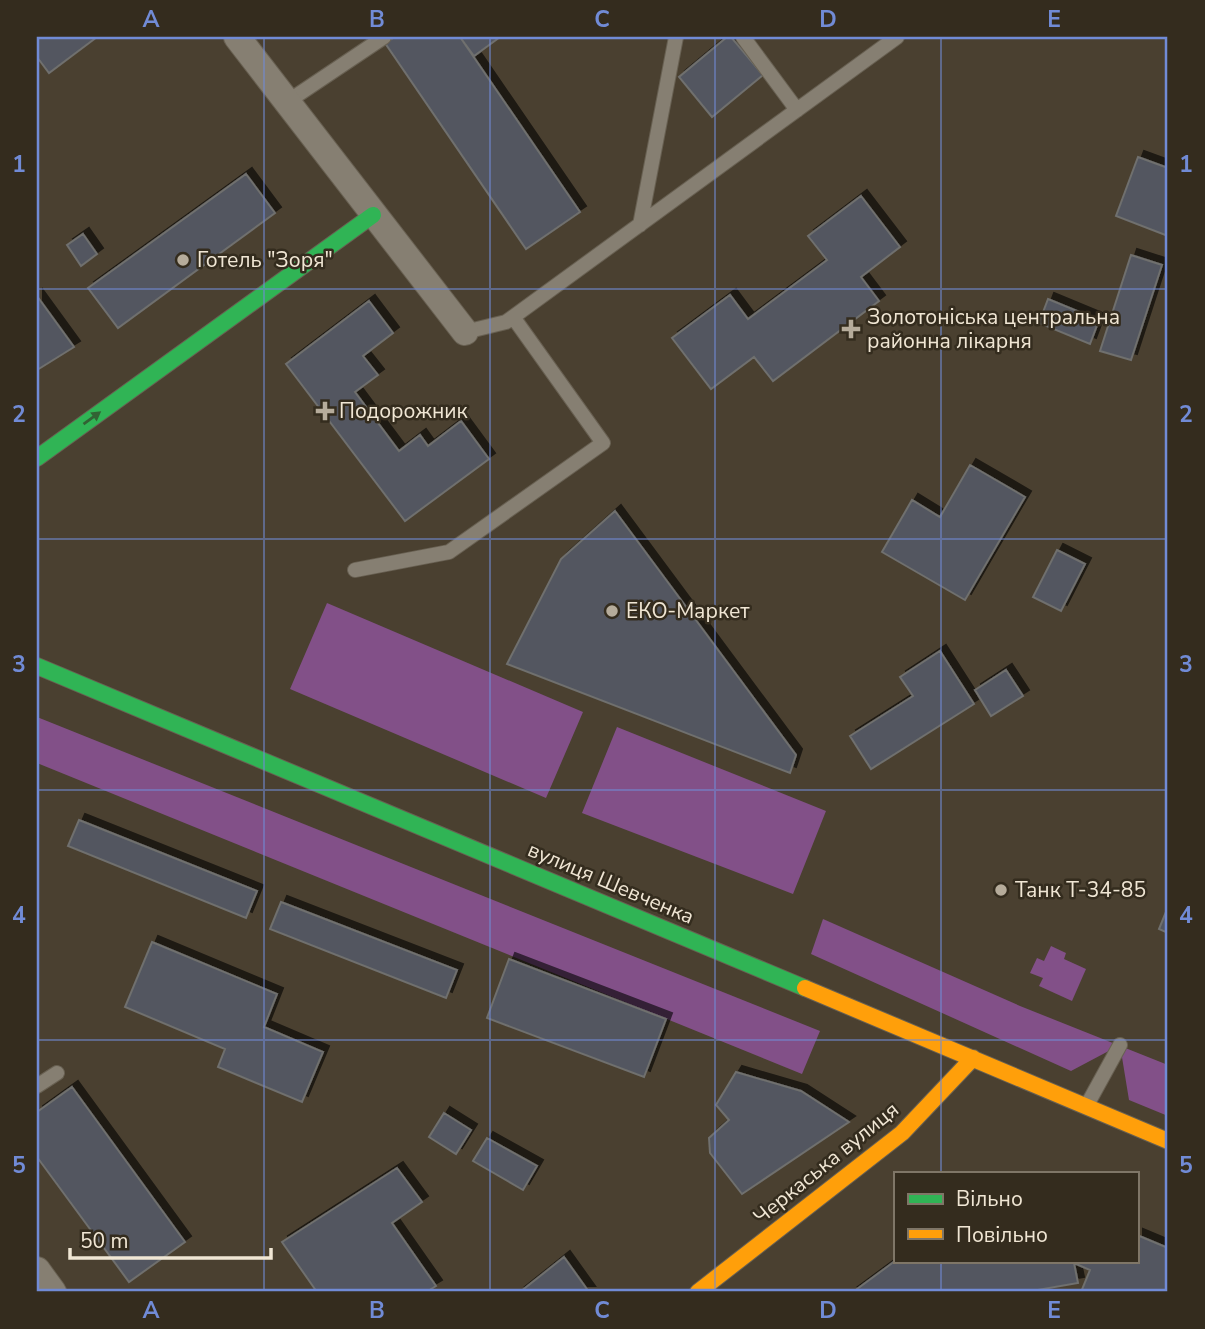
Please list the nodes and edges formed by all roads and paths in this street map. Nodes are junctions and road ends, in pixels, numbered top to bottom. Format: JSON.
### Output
{"nodes":[{"id":1,"x":237,"y":37,"type":"edge"},
{"id":2,"x":384,"y":37,"type":"edge"},
{"id":3,"x":676,"y":37,"type":"edge"},
{"id":4,"x":743,"y":37,"type":"edge"},
{"id":5,"x":897,"y":37,"type":"edge"},
{"id":6,"x":287,"y":102,"type":"junction"},
{"id":7,"x":797,"y":110,"type":"junction"},
{"id":8,"x":373,"y":215,"type":"junction"},
{"id":9,"x":640,"y":225,"type":"junction"},
{"id":10,"x":513,"y":317,"type":"junction"},
{"id":11,"x":465,"y":332,"type":"joint"},
{"id":12,"x":37,"y":458,"type":"edge"},
{"id":13,"x":355,"y":570,"type":"dead end"},
{"id":14,"x":37,"y":666,"type":"edge"},
{"id":15,"x":1120,"y":1045,"type":"dead end"},
{"id":16,"x":973,"y":1058,"type":"junction"},
{"id":17,"x":57,"y":1073,"type":"dead end"},
{"id":18,"x":37,"y":1086,"type":"edge"},
{"id":19,"x":1087,"y":1106,"type":"junction"},
{"id":20,"x":1168,"y":1141,"type":"edge"},
{"id":21,"x":37,"y":1270,"type":"edge"},
{"id":22,"x":53,"y":1292,"type":"edge"},
{"id":23,"x":698,"y":1292,"type":"edge"}],
"edges":[{"from":1,"to":6,"type":"street"},
{"from":2,"to":6,"type":"lane"},
{"from":3,"to":9,"type":"lane"},
{"from":4,"to":7,"type":"lane"},
{"from":5,"to":7,"type":"lane"},
{"from":6,"to":8,"type":"street"},
{"from":7,"to":9,"type":"lane"},
{"from":8,"to":11,"type":"street"},
{"from":12,"to":8,"type":"main road","one_way":true},
{"from":9,"to":10,"type":"lane"},
{"from":10,"to":11,"type":"lane"},
{"from":10,"to":13,"type":"lane"},
{"from":14,"to":16,"type":"main road","name":"вулиця Шевченка"},
{"from":15,"to":19,"type":"lane"},
{"from":16,"to":19,"type":"main road","name":"вулиця Шевченка"},
{"from":16,"to":23,"type":"main road","name":"Черкаська вулиця"},
{"from":17,"to":18,"type":"lane"},
{"from":19,"to":20,"type":"main road","name":"вулиця Шевченка"},
{"from":21,"to":22,"type":"street"}]}
